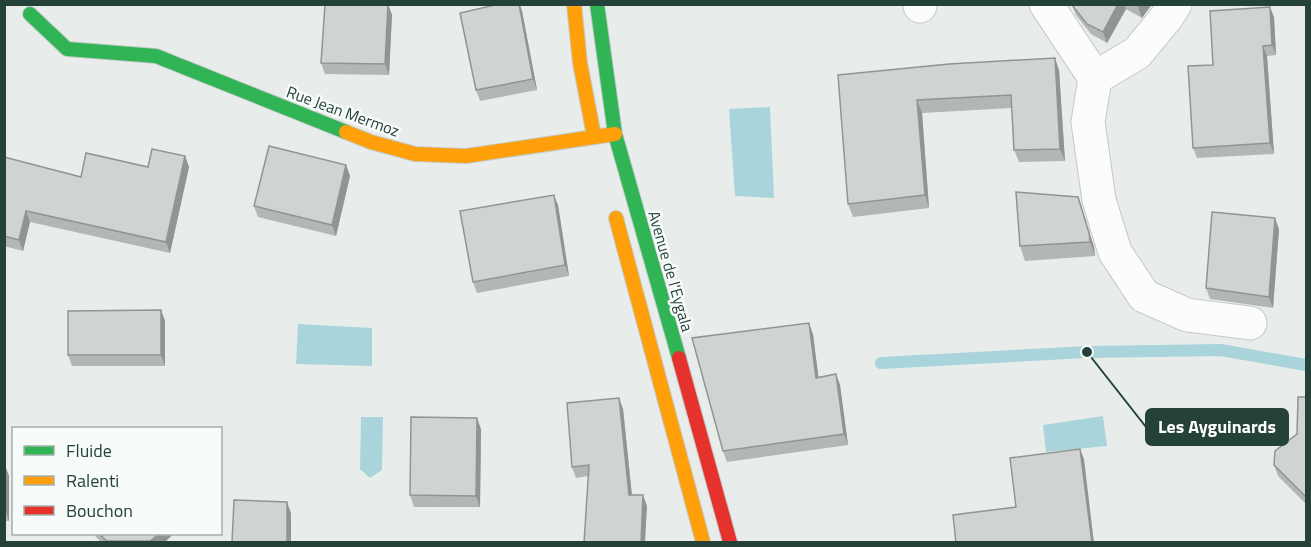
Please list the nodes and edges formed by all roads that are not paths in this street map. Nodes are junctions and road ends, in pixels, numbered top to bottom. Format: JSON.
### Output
{"nodes":[{"id":1,"x":574,"y":4,"type":"edge"},
{"id":2,"x":597,"y":4,"type":"edge"},
{"id":3,"x":1046,"y":4,"type":"edge"},
{"id":4,"x":1175,"y":4,"type":"edge"},
{"id":5,"x":30,"y":14,"type":"dead end"},
{"id":6,"x":1095,"y":78,"type":"junction"},
{"id":7,"x":615,"y":134,"type":"junction"},
{"id":8,"x":596,"y":142,"type":"junction"},
{"id":9,"x":612,"y":202,"type":"dead end"},
{"id":10,"x":1250,"y":323,"type":"dead end"},
{"id":11,"x":703,"y":543,"type":"edge"},
{"id":12,"x":730,"y":543,"type":"edge"}],
"edges":[{"from":1,"to":8,"type":"street"},
{"from":2,"to":7,"type":"street","name":"Avenue de l'Eygala"},
{"from":3,"to":6,"type":"street"},
{"from":4,"to":6,"type":"street"},
{"from":5,"to":8,"type":"street","name":"Rue Jean Mermoz"},
{"from":6,"to":10,"type":"street"},
{"from":7,"to":8,"type":"street","name":"Rue Jean Mermoz"},
{"from":7,"to":12,"type":"street","name":"Avenue de l'Eygala"},
{"from":9,"to":11,"type":"street"}]}
